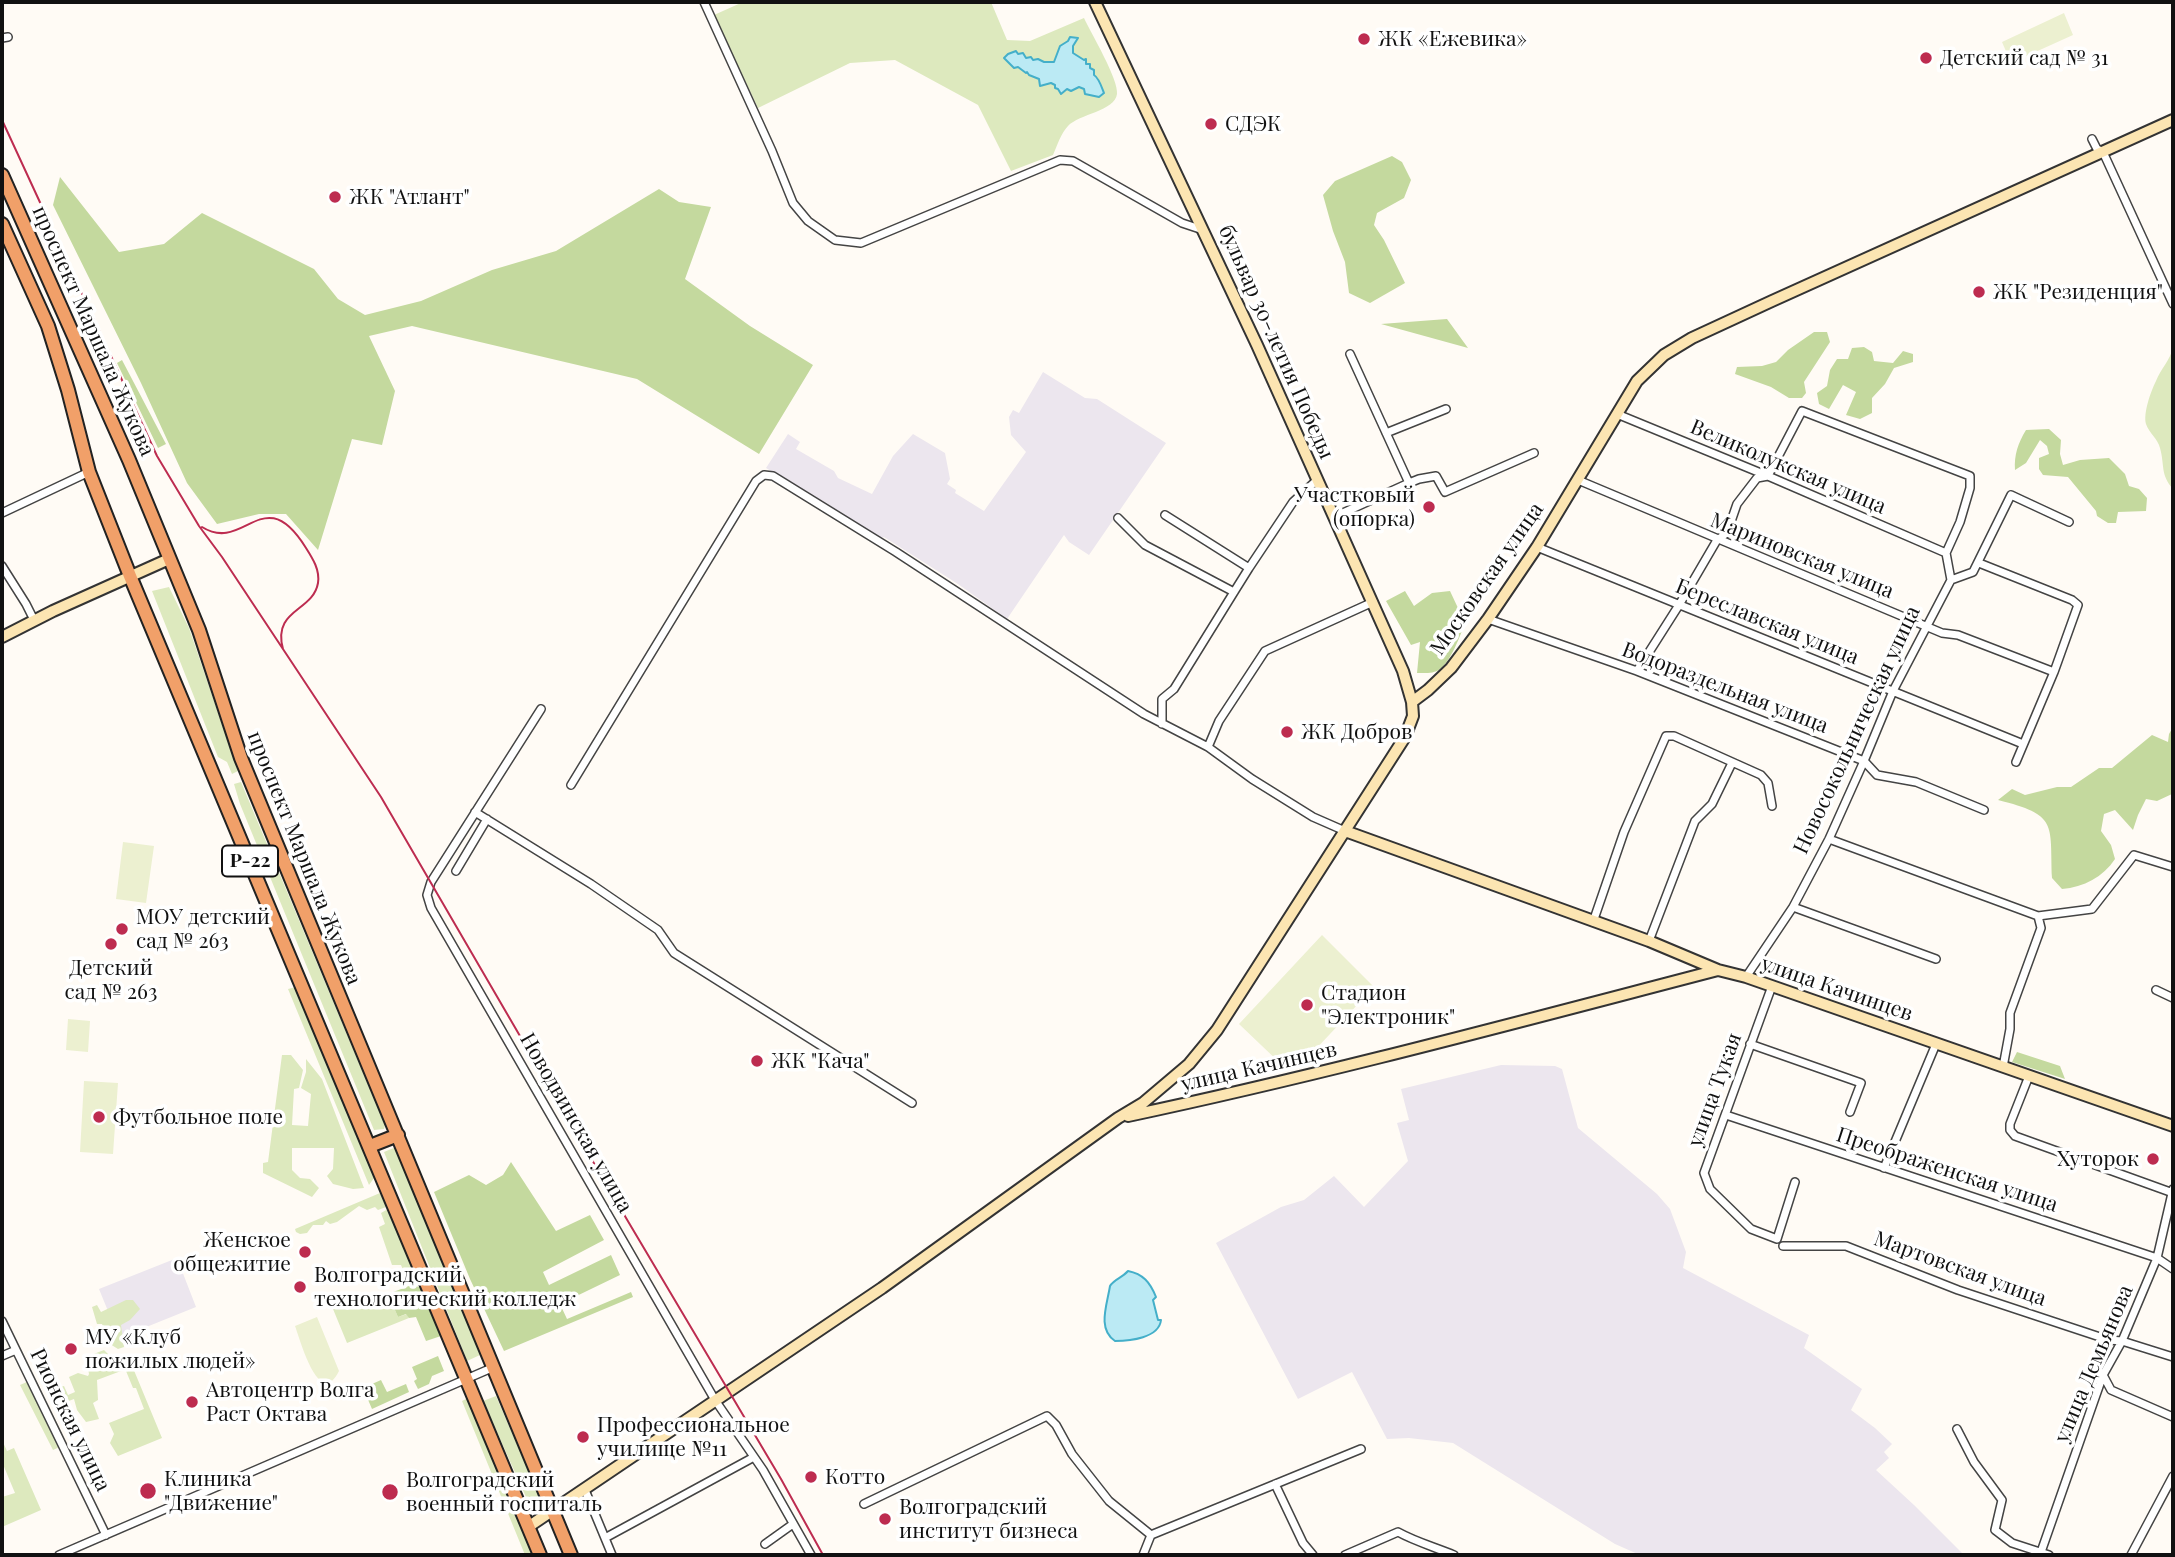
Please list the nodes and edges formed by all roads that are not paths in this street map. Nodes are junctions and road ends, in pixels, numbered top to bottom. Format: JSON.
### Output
{"nodes":[{"id":1,"x":704,"y":2,"type":"edge"},
{"id":2,"x":1098,"y":3,"type":"edge"},
{"id":3,"x":2173,"y":120,"type":"edge"},
{"id":4,"x":2092,"y":139,"type":"dead end"},
{"id":5,"x":2103,"y":152,"type":"junction"},
{"id":6,"x":2,"y":175,"type":"edge"},
{"id":7,"x":2,"y":224,"type":"edge"},
{"id":8,"x":1203,"y":230,"type":"junction"},
{"id":9,"x":2173,"y":304,"type":"edge"},
{"id":10,"x":1350,"y":354,"type":"dead end"},
{"id":11,"x":1446,"y":409,"type":"dead end"},
{"id":12,"x":1617,"y":414,"type":"junction"},
{"id":13,"x":1386,"y":433,"type":"junction"},
{"id":14,"x":1534,"y":453,"type":"dead end"},
{"id":15,"x":89,"y":472,"type":"junction"},
{"id":16,"x":1768,"y":476,"type":"junction"},
{"id":17,"x":1317,"y":480,"type":"junction"},
{"id":18,"x":1578,"y":480,"type":"junction"},
{"id":19,"x":1409,"y":483,"type":"junction"},
{"id":20,"x":2,"y":513,"type":"edge"},
{"id":21,"x":1165,"y":515,"type":"dead end"},
{"id":22,"x":1334,"y":517,"type":"junction"},
{"id":23,"x":1118,"y":518,"type":"dead end"},
{"id":24,"x":2069,"y":522,"type":"dead end"},
{"id":25,"x":1717,"y":540,"type":"junction"},
{"id":26,"x":1537,"y":547,"type":"junction"},
{"id":27,"x":1946,"y":553,"type":"junction"},
{"id":28,"x":169,"y":559,"type":"junction"},
{"id":29,"x":1979,"y":563,"type":"junction"},
{"id":30,"x":2,"y":566,"type":"edge"},
{"id":31,"x":1250,"y":568,"type":"junction"},
{"id":32,"x":130,"y":576,"type":"junction"},
{"id":33,"x":1951,"y":580,"type":"junction"},
{"id":34,"x":1234,"y":592,"type":"junction"},
{"id":35,"x":1373,"y":603,"type":"junction"},
{"id":36,"x":1679,"y":605,"type":"junction"},
{"id":37,"x":1488,"y":619,"type":"junction"},
{"id":38,"x":28,"y":623,"type":"junction"},
{"id":39,"x":1926,"y":626,"type":"junction"},
{"id":40,"x":2,"y":638,"type":"edge"},
{"id":41,"x":1637,"y":671,"type":"junction"},
{"id":42,"x":2054,"y":672,"type":"junction"},
{"id":43,"x":1893,"y":691,"type":"junction"},
{"id":44,"x":1412,"y":702,"type":"junction"},
{"id":45,"x":541,"y":709,"type":"dead end"},
{"id":46,"x":1162,"y":724,"type":"junction"},
{"id":47,"x":2023,"y":744,"type":"junction"},
{"id":48,"x":1208,"y":747,"type":"junction"},
{"id":49,"x":1864,"y":761,"type":"junction"},
{"id":50,"x":2016,"y":762,"type":"dead end"},
{"id":51,"x":1732,"y":763,"type":"junction"},
{"id":52,"x":571,"y":785,"type":"dead end"},
{"id":53,"x":1772,"y":806,"type":"dead end"},
{"id":54,"x":1984,"y":810,"type":"dead end"},
{"id":55,"x":475,"y":812,"type":"junction"},
{"id":56,"x":487,"y":819,"type":"junction"},
{"id":57,"x":1345,"y":831,"type":"junction"},
{"id":58,"x":1829,"y":839,"type":"junction"},
{"id":59,"x":2173,"y":867,"type":"edge"},
{"id":60,"x":456,"y":871,"type":"dead end"},
{"id":61,"x":1793,"y":907,"type":"junction"},
{"id":62,"x":2038,"y":915,"type":"junction"},
{"id":63,"x":1592,"y":922,"type":"junction"},
{"id":64,"x":1649,"y":941,"type":"junction"},
{"id":65,"x":1936,"y":959,"type":"dead end"},
{"id":66,"x":1718,"y":970,"type":"junction"},
{"id":67,"x":1746,"y":977,"type":"junction"},
{"id":68,"x":1772,"y":986,"type":"junction"},
{"id":69,"x":2156,"y":990,"type":"dead end"},
{"id":70,"x":2173,"y":998,"type":"edge"},
{"id":71,"x":1751,"y":1044,"type":"junction"},
{"id":72,"x":1936,"y":1044,"type":"junction"},
{"id":73,"x":2003,"y":1067,"type":"junction"},
{"id":74,"x":2029,"y":1076,"type":"junction"},
{"id":75,"x":912,"y":1103,"type":"dead end"},
{"id":76,"x":1850,"y":1112,"type":"dead end"},
{"id":77,"x":1726,"y":1115,"type":"junction"},
{"id":78,"x":1118,"y":1118,"type":"junction"},
{"id":79,"x":2173,"y":1126,"type":"edge"},
{"id":80,"x":398,"y":1135,"type":"junction"},
{"id":81,"x":370,"y":1146,"type":"junction"},
{"id":82,"x":1884,"y":1168,"type":"junction"},
{"id":83,"x":1795,"y":1182,"type":"dead end"},
{"id":84,"x":2173,"y":1192,"type":"edge"},
{"id":85,"x":1783,"y":1246,"type":"dead end"},
{"id":86,"x":2157,"y":1258,"type":"junction"},
{"id":87,"x":2173,"y":1269,"type":"edge"},
{"id":88,"x":2,"y":1321,"type":"edge"},
{"id":89,"x":2122,"y":1341,"type":"junction"},
{"id":90,"x":16,"y":1350,"type":"junction"},
{"id":91,"x":2,"y":1356,"type":"edge"},
{"id":92,"x":2173,"y":1357,"type":"edge"},
{"id":93,"x":494,"y":1367,"type":"junction"},
{"id":94,"x":2103,"y":1376,"type":"junction"},
{"id":95,"x":465,"y":1378,"type":"junction"},
{"id":96,"x":715,"y":1400,"type":"junction"},
{"id":97,"x":2173,"y":1417,"type":"edge"},
{"id":98,"x":1957,"y":1429,"type":"dead end"},
{"id":99,"x":1361,"y":1449,"type":"dead end"},
{"id":100,"x":754,"y":1457,"type":"junction"},
{"id":101,"x":2173,"y":1476,"type":"edge"},
{"id":102,"x":1275,"y":1484,"type":"junction"},
{"id":103,"x":585,"y":1490,"type":"junction"},
{"id":104,"x":864,"y":1504,"type":"dead end"},
{"id":105,"x":552,"y":1512,"type":"junction"},
{"id":106,"x":793,"y":1524,"type":"junction"},
{"id":107,"x":528,"y":1527,"type":"junction"},
{"id":108,"x":106,"y":1535,"type":"junction"},
{"id":109,"x":1151,"y":1535,"type":"junction"},
{"id":110,"x":605,"y":1538,"type":"junction"},
{"id":111,"x":765,"y":1544,"type":"dead end"},
{"id":112,"x":2042,"y":1554,"type":"edge"},
{"id":113,"x":59,"y":1555,"type":"edge"},
{"id":114,"x":540,"y":1555,"type":"edge"},
{"id":115,"x":570,"y":1555,"type":"edge"},
{"id":116,"x":612,"y":1555,"type":"edge"},
{"id":117,"x":811,"y":1555,"type":"edge"},
{"id":118,"x":1143,"y":1555,"type":"edge"},
{"id":119,"x":1313,"y":1555,"type":"edge"},
{"id":120,"x":1345,"y":1555,"type":"edge"},
{"id":121,"x":1454,"y":1555,"type":"edge"},
{"id":122,"x":2049,"y":1555,"type":"edge"},
{"id":123,"x":2131,"y":1555,"type":"edge"}],
"edges":[{"from":1,"to":8,"type":"street"},
{"from":2,"to":8,"type":"main road","name":"бульвар 30-летия Победы"},
{"from":3,"to":5,"type":"main road","name":"Московская улица"},
{"from":4,"to":5,"type":"street"},
{"from":5,"to":9,"type":"street"},
{"from":5,"to":12,"type":"main road","name":"Московская улица"},
{"from":6,"to":28,"type":"highway","name":"проспект Маршала Жукова","number":"Р-22"},
{"from":7,"to":15,"type":"highway","name":"проспект Маршала Жукова","number":"Р-22"},
{"from":8,"to":17,"type":"main road","name":"бульвар 30-летия Победы"},
{"from":10,"to":13,"type":"street"},
{"from":11,"to":13,"type":"street"},
{"from":12,"to":16,"type":"street","name":"Великолукская улица"},
{"from":12,"to":18,"type":"main road","name":"Московская улица"},
{"from":13,"to":19,"type":"street"},
{"from":14,"to":19,"type":"street"},
{"from":15,"to":20,"type":"street"},
{"from":15,"to":32,"type":"highway","name":"проспект Маршала Жукова","number":"Р-22"},
{"from":16,"to":25,"type":"street"},
{"from":16,"to":27,"type":"street","name":"Великолукская улица"},
{"from":16,"to":27,"type":"street"},
{"from":17,"to":22,"type":"main road","name":"бульвар 30-летия Победы"},
{"from":17,"to":31,"type":"street"},
{"from":18,"to":25,"type":"street","name":"Мариновская улица"},
{"from":18,"to":26,"type":"main road","name":"Московская улица"},
{"from":19,"to":22,"type":"street"},
{"from":21,"to":31,"type":"street"},
{"from":22,"to":35,"type":"main road","name":"бульвар 30-летия Победы"},
{"from":23,"to":34,"type":"street"},
{"from":24,"to":29,"type":"street"},
{"from":25,"to":36,"type":"street"},
{"from":25,"to":39,"type":"street","name":"Мариновская улица"},
{"from":26,"to":36,"type":"street","name":"Береславская улица"},
{"from":26,"to":37,"type":"main road","name":"Московская улица"},
{"from":27,"to":33,"type":"street"},
{"from":28,"to":32,"type":"main road"},
{"from":28,"to":80,"type":"highway","name":"проспект Маршала Жукова","number":"Р-22"},
{"from":29,"to":33,"type":"street"},
{"from":29,"to":42,"type":"street"},
{"from":30,"to":38,"type":"street"},
{"from":31,"to":34,"type":"street"},
{"from":32,"to":38,"type":"main road"},
{"from":32,"to":81,"type":"highway","name":"проспект Маршала Жукова","number":"Р-22"},
{"from":33,"to":39,"type":"street","name":"Новосокольническая улица"},
{"from":34,"to":46,"type":"street"},
{"from":35,"to":44,"type":"main road","name":"бульвар 30-летия Победы"},
{"from":35,"to":48,"type":"street"},
{"from":36,"to":41,"type":"street"},
{"from":36,"to":43,"type":"street","name":"Береславская улица"},
{"from":37,"to":41,"type":"street","name":"Водораздельная улица"},
{"from":37,"to":44,"type":"main road","name":"Московская улица"},
{"from":38,"to":40,"type":"main road"},
{"from":39,"to":42,"type":"street","name":"Мариновская улица"},
{"from":39,"to":43,"type":"street","name":"Новосокольническая улица"},
{"from":41,"to":49,"type":"street","name":"Водораздельная улица"},
{"from":42,"to":47,"type":"street"},
{"from":43,"to":47,"type":"street","name":"Береславская улица"},
{"from":43,"to":49,"type":"street","name":"Новосокольническая улица"},
{"from":44,"to":57,"type":"main road"},
{"from":45,"to":55,"type":"street","name":"Новодвинская улица"},
{"from":46,"to":48,"type":"street"},
{"from":46,"to":52,"type":"street"},
{"from":47,"to":50,"type":"street"},
{"from":48,"to":57,"type":"street"},
{"from":49,"to":54,"type":"street","name":"Водораздельная улица"},
{"from":49,"to":58,"type":"street","name":"Новосокольническая улица"},
{"from":51,"to":53,"type":"street"},
{"from":51,"to":63,"type":"street"},
{"from":51,"to":64,"type":"street"},
{"from":55,"to":56,"type":"street"},
{"from":55,"to":96,"type":"street","name":"Новодвинская улица"},
{"from":56,"to":60,"type":"street"},
{"from":56,"to":75,"type":"street"},
{"from":57,"to":63,"type":"main road"},
{"from":57,"to":78,"type":"main road"},
{"from":58,"to":61,"type":"street","name":"Новосокольническая улица"},
{"from":58,"to":62,"type":"street"},
{"from":59,"to":62,"type":"street"},
{"from":61,"to":65,"type":"street"},
{"from":61,"to":67,"type":"street","name":"Новосокольническая улица"},
{"from":62,"to":73,"type":"street"},
{"from":63,"to":64,"type":"main road"},
{"from":64,"to":66,"type":"main road"},
{"from":66,"to":67,"type":"main road","name":"улица Качинцев"},
{"from":66,"to":78,"type":"main road","name":"улица Качинцев"},
{"from":67,"to":68,"type":"main road","name":"улица Качинцев"},
{"from":68,"to":71,"type":"street","name":"улица Тукая"},
{"from":68,"to":72,"type":"main road","name":"улица Качинцев"},
{"from":69,"to":70,"type":"street"},
{"from":71,"to":76,"type":"street"},
{"from":71,"to":77,"type":"street","name":"улица Тукая"},
{"from":72,"to":73,"type":"main road","name":"улица Качинцев"},
{"from":72,"to":82,"type":"street"},
{"from":73,"to":74,"type":"main road","name":"улица Качинцев"},
{"from":74,"to":79,"type":"main road","name":"улица Качинцев"},
{"from":74,"to":84,"type":"street"},
{"from":77,"to":82,"type":"street","name":"Преображенская улица"},
{"from":77,"to":83,"type":"street","name":"улица Тукая"},
{"from":78,"to":96,"type":"main road","name":"улица Качинцев"},
{"from":80,"to":81,"type":"highway"},
{"from":80,"to":93,"type":"highway","name":"проспект Маршала Жукова","number":"Р-22"},
{"from":81,"to":95,"type":"highway","name":"проспект Маршала Жукова","number":"Р-22"},
{"from":82,"to":86,"type":"street","name":"Преображенская улица"},
{"from":84,"to":86,"type":"street","name":"улица Демьянова"},
{"from":85,"to":89,"type":"street","name":"Мартовская улица"},
{"from":86,"to":87,"type":"street","name":"Преображенская улица"},
{"from":86,"to":89,"type":"street","name":"улица Демьянова"},
{"from":88,"to":90,"type":"street","name":"Рионская улица"},
{"from":89,"to":92,"type":"street","name":"Мартовская улица"},
{"from":89,"to":94,"type":"street","name":"улица Демьянова"},
{"from":90,"to":91,"type":"street"},
{"from":90,"to":108,"type":"street","name":"Рионская улица"},
{"from":93,"to":95,"type":"street"},
{"from":93,"to":105,"type":"highway","name":"проспект Маршала Жукова","number":"Р-22"},
{"from":94,"to":97,"type":"street"},
{"from":94,"to":112,"type":"street","name":"улица Демьянова"},
{"from":95,"to":107,"type":"highway","name":"проспект Маршала Жукова","number":"Р-22"},
{"from":95,"to":108,"type":"street"},
{"from":96,"to":100,"type":"street","name":"Новодвинская улица"},
{"from":96,"to":103,"type":"main road","name":"улица Качинцев"},
{"from":98,"to":112,"type":"street"},
{"from":99,"to":102,"type":"street"},
{"from":100,"to":106,"type":"street","name":"Новодвинская улица"},
{"from":100,"to":110,"type":"street"},
{"from":101,"to":123,"type":"street"},
{"from":102,"to":109,"type":"street"},
{"from":102,"to":119,"type":"street"},
{"from":103,"to":105,"type":"main road","name":"улица Качинцев"},
{"from":103,"to":110,"type":"street"},
{"from":104,"to":109,"type":"street"},
{"from":105,"to":107,"type":"main road","name":"улица Качинцев"},
{"from":105,"to":115,"type":"highway","name":"проспект Маршала Жукова","number":"Р-22"},
{"from":106,"to":111,"type":"street"},
{"from":106,"to":117,"type":"street","name":"Новодвинская улица"},
{"from":107,"to":114,"type":"highway","name":"проспект Маршала Жукова","number":"Р-22"},
{"from":108,"to":113,"type":"street"},
{"from":109,"to":118,"type":"street"},
{"from":110,"to":116,"type":"street"},
{"from":112,"to":122,"type":"street"},
{"from":120,"to":121,"type":"street"}]}
